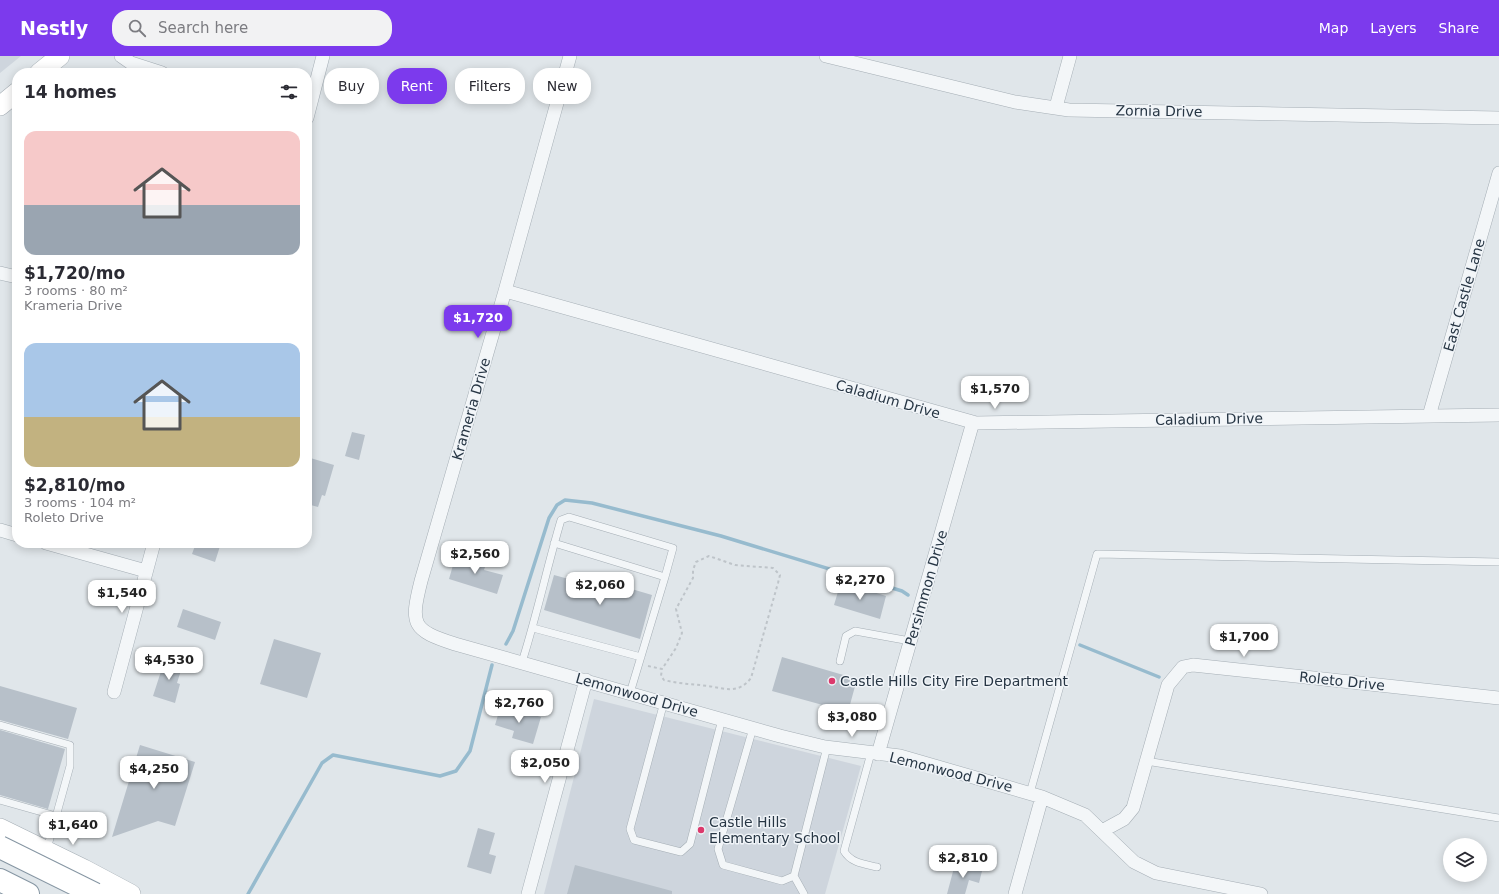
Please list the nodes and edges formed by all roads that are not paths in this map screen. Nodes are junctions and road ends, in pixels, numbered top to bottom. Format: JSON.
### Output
{"nodes":[{"id":1,"x":60,"y":56,"type":"edge"},
{"id":2,"x":121,"y":56,"type":"edge"},
{"id":3,"x":323,"y":56,"type":"edge"},
{"id":4,"x":570,"y":56,"type":"edge"},
{"id":5,"x":1070,"y":56,"type":"edge"},
{"id":6,"x":834,"y":57,"type":"edge"},
{"id":7,"x":45,"y":68,"type":"edge"},
{"id":8,"x":146,"y":68,"type":"edge"},
{"id":9,"x":312,"y":99,"type":"edge"},
{"id":10,"x":1056,"y":107,"type":"junction"},
{"id":11,"x":1499,"y":118,"type":"edge"},
{"id":12,"x":1499,"y":173,"type":"edge"},
{"id":13,"x":0,"y":273,"type":"edge"},
{"id":14,"x":12,"y":276,"type":"edge"},
{"id":15,"x":505,"y":291,"type":"junction"},
{"id":16,"x":1499,"y":415,"type":"edge"},
{"id":17,"x":1429,"y":416,"type":"junction"},
{"id":18,"x":972,"y":422,"type":"junction"},
{"id":19,"x":0,"y":530,"type":"edge"},
{"id":20,"x":12,"y":534,"type":"edge"},
{"id":21,"x":554,"y":543,"type":"junction"},
{"id":22,"x":64,"y":548,"type":"edge"},
{"id":23,"x":153,"y":548,"type":"edge"},
{"id":24,"x":1499,"y":562,"type":"edge"},
{"id":25,"x":146,"y":571,"type":"junction"},
{"id":26,"x":665,"y":577,"type":"junction"},
{"id":27,"x":417,"y":624,"type":"joint"},
{"id":28,"x":533,"y":628,"type":"junction"},
{"id":29,"x":910,"y":641,"type":"junction"},
{"id":30,"x":640,"y":660,"type":"junction"},
{"id":31,"x":840,"y":661,"type":"dead end"},
{"id":32,"x":522,"y":662,"type":"junction"},
{"id":33,"x":586,"y":680,"type":"junction"},
{"id":34,"x":114,"y":692,"type":"dead end"},
{"id":35,"x":630,"y":693,"type":"junction"},
{"id":36,"x":1499,"y":698,"type":"edge"},
{"id":37,"x":664,"y":702,"type":"junction"},
{"id":38,"x":722,"y":719,"type":"junction"},
{"id":39,"x":0,"y":724,"type":"edge"},
{"id":40,"x":753,"y":728,"type":"junction"},
{"id":41,"x":827,"y":747,"type":"junction"},
{"id":42,"x":875,"y":754,"type":"junction"},
{"id":43,"x":1146,"y":762,"type":"junction"},
{"id":44,"x":1036,"y":795,"type":"junction"},
{"id":45,"x":0,"y":800,"type":"edge"},
{"id":46,"x":56,"y":816,"type":"junction"},
{"id":47,"x":1499,"y":818,"type":"edge"},
{"id":48,"x":0,"y":828,"type":"edge"},
{"id":49,"x":1102,"y":831,"type":"junction"},
{"id":50,"x":0,"y":847,"type":"edge"},
{"id":51,"x":46,"y":850,"type":"junction"},
{"id":52,"x":877,"y":867,"type":"dead end"},
{"id":53,"x":794,"y":876,"type":"junction"},
{"id":54,"x":0,"y":880,"type":"edge"},
{"id":55,"x":28,"y":894,"type":"edge"},
{"id":56,"x":95,"y":894,"type":"edge"},
{"id":57,"x":116,"y":894,"type":"edge"},
{"id":58,"x":131,"y":894,"type":"edge"},
{"id":59,"x":528,"y":894,"type":"edge"},
{"id":60,"x":804,"y":894,"type":"edge"},
{"id":61,"x":1016,"y":894,"type":"edge"},
{"id":62,"x":1262,"y":894,"type":"edge"}],
"edges":[{"from":1,"to":7,"type":"main road"},
{"from":2,"to":8,"type":"street"},
{"from":3,"to":9,"type":"street"},
{"from":4,"to":15,"type":"street","name":"Krameria Drive"},
{"from":5,"to":10,"type":"street"},
{"from":6,"to":10,"type":"street","name":"Zornia Drive"},
{"from":10,"to":11,"type":"street","name":"Zornia Drive"},
{"from":12,"to":17,"type":"street","name":"East Castle Lane"},
{"from":13,"to":14,"type":"street"},
{"from":15,"to":18,"type":"street","name":"Caladium Drive"},
{"from":15,"to":27,"type":"street","name":"Krameria Drive"},
{"from":16,"to":17,"type":"street","name":"Caladium Drive"},
{"from":17,"to":18,"type":"street","name":"Caladium Drive"},
{"from":18,"to":29,"type":"street","name":"Persimmon Drive"},
{"from":19,"to":20,"type":"street"},
{"from":21,"to":26,"type":"lane"},
{"from":21,"to":26,"type":"lane"},
{"from":21,"to":28,"type":"lane"},
{"from":22,"to":25,"type":"street"},
{"from":23,"to":25,"type":"street"},
{"from":24,"to":44,"type":"lane"},
{"from":25,"to":34,"type":"street"},
{"from":26,"to":30,"type":"lane"},
{"from":27,"to":32,"type":"street","name":"Lemonwood Drive"},
{"from":28,"to":30,"type":"lane"},
{"from":28,"to":32,"type":"lane"},
{"from":29,"to":31,"type":"lane"},
{"from":29,"to":42,"type":"street","name":"Persimmon Drive"},
{"from":30,"to":35,"type":"lane"},
{"from":32,"to":33,"type":"street","name":"Lemonwood Drive"},
{"from":33,"to":35,"type":"street","name":"Lemonwood Drive"},
{"from":33,"to":59,"type":"street"},
{"from":35,"to":37,"type":"street","name":"Lemonwood Drive"},
{"from":36,"to":43,"type":"street","name":"Roleto Drive"},
{"from":37,"to":38,"type":"street","name":"Lemonwood Drive"},
{"from":37,"to":38,"type":"lane"},
{"from":38,"to":40,"type":"street","name":"Lemonwood Drive"},
{"from":39,"to":46,"type":"lane"},
{"from":40,"to":41,"type":"street","name":"Lemonwood Drive"},
{"from":40,"to":53,"type":"lane"},
{"from":41,"to":42,"type":"street","name":"Lemonwood Drive"},
{"from":41,"to":53,"type":"lane"},
{"from":42,"to":44,"type":"street","name":"Lemonwood Drive"},
{"from":42,"to":52,"type":"lane"},
{"from":43,"to":47,"type":"lane"},
{"from":43,"to":49,"type":"street","name":"Roleto Drive"},
{"from":44,"to":49,"type":"street","name":"Lemonwood Drive"},
{"from":44,"to":61,"type":"street"},
{"from":45,"to":46,"type":"lane"},
{"from":46,"to":51,"type":"lane"},
{"from":48,"to":51,"type":"main road"},
{"from":49,"to":62,"type":"street","name":"Lemonwood Drive"},
{"from":50,"to":56,"type":"highway","bridge":true},
{"from":50,"to":57,"type":"highway"},
{"from":51,"to":58,"type":"main road"},
{"from":53,"to":60,"type":"lane"},
{"from":54,"to":55,"type":"highway"}]}
